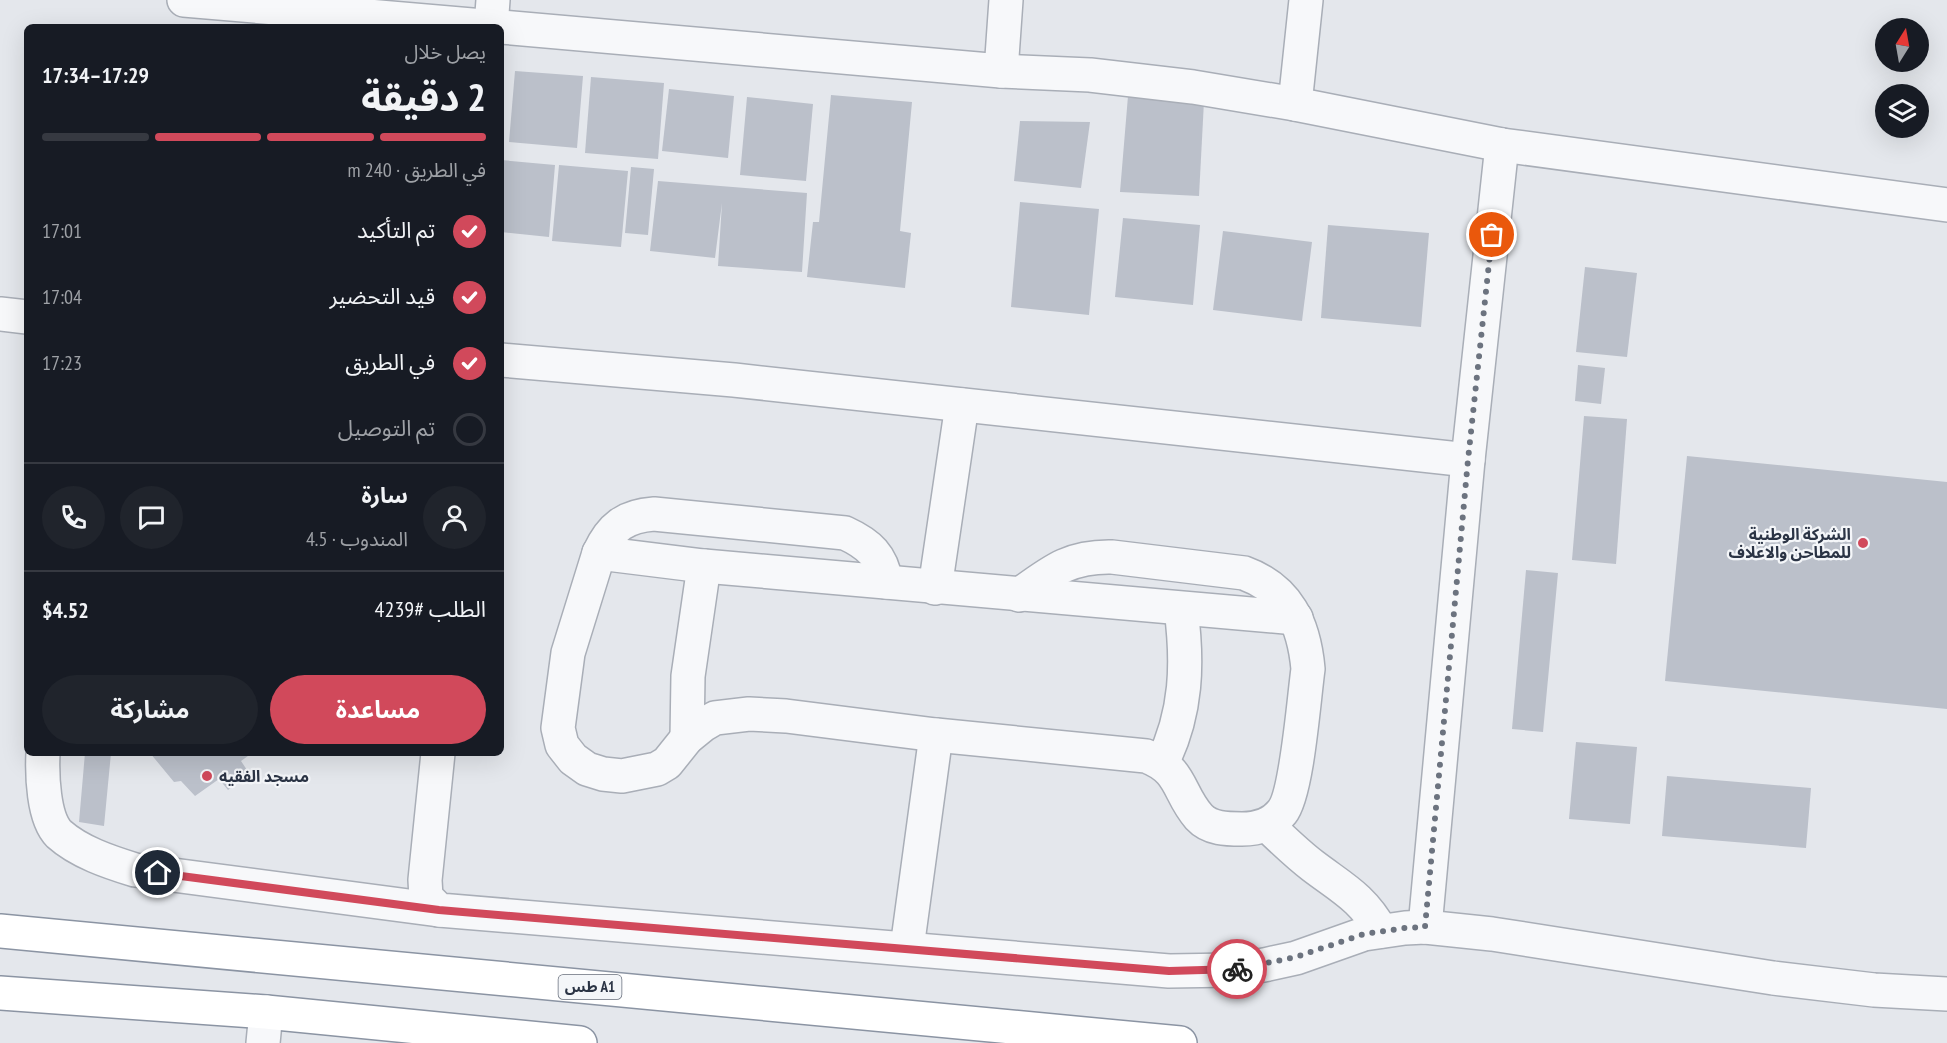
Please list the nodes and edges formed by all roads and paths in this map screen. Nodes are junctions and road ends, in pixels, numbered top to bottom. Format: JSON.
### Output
{"nodes":[{"id":1,"x":184,"y":0,"type":"edge"},
{"id":2,"x":493,"y":0,"type":"edge"},
{"id":3,"x":1006,"y":0,"type":"edge"},
{"id":4,"x":1306,"y":0,"type":"edge"},
{"id":5,"x":459,"y":24,"type":"edge"},
{"id":6,"x":493,"y":24,"type":"edge"},
{"id":7,"x":504,"y":27,"type":"edge"},
{"id":8,"x":1001,"y":71,"type":"junction"},
{"id":9,"x":1295,"y":104,"type":"junction"},
{"id":10,"x":1502,"y":145,"type":"junction"},
{"id":11,"x":1947,"y":205,"type":"edge"},
{"id":12,"x":0,"y":314,"type":"edge"},
{"id":13,"x":24,"y":317,"type":"edge"},
{"id":14,"x":504,"y":360,"type":"edge"},
{"id":15,"x":962,"y":405,"type":"junction"},
{"id":16,"x":1468,"y":460,"type":"junction"},
{"id":17,"x":599,"y":553,"type":"junction"},
{"id":18,"x":704,"y":566,"type":"junction"},
{"id":19,"x":886,"y":582,"type":"junction"},
{"id":20,"x":935,"y":588,"type":"junction"},
{"id":21,"x":1019,"y":595,"type":"junction"},
{"id":22,"x":1181,"y":609,"type":"junction"},
{"id":23,"x":1296,"y":618,"type":"junction"},
{"id":24,"x":936,"y":735,"type":"junction"},
{"id":25,"x":687,"y":738,"type":"junction"},
{"id":26,"x":43,"y":756,"type":"edge"},
{"id":27,"x":438,"y":756,"type":"edge"},
{"id":28,"x":1162,"y":763,"type":"junction"},
{"id":29,"x":1267,"y":825,"type":"junction"},
{"id":30,"x":439,"y":910,"type":"junction"},
{"id":31,"x":1425,"y":927,"type":"junction"},
{"id":32,"x":0,"y":931,"type":"edge"},
{"id":33,"x":1382,"y":931,"type":"junction"},
{"id":34,"x":907,"y":948,"type":"junction"},
{"id":35,"x":0,"y":993,"type":"edge"},
{"id":36,"x":1947,"y":994,"type":"edge"},
{"id":37,"x":265,"y":1028,"type":"edge"},
{"id":38,"x":580,"y":1043,"type":"edge"},
{"id":39,"x":1180,"y":1043,"type":"edge"}],
"edges":[{"from":1,"to":5,"type":"street"},
{"from":2,"to":6,"type":"street"},
{"from":3,"to":8,"type":"street"},
{"from":4,"to":9,"type":"street"},
{"from":7,"to":8,"type":"street"},
{"from":8,"to":9,"type":"street"},
{"from":9,"to":10,"type":"street"},
{"from":10,"to":11,"type":"street"},
{"from":10,"to":16,"type":"street"},
{"from":12,"to":13,"type":"street"},
{"from":14,"to":15,"type":"street"},
{"from":15,"to":16,"type":"street"},
{"from":15,"to":20,"type":"street"},
{"from":16,"to":31,"type":"street"},
{"from":17,"to":18,"type":"street"},
{"from":17,"to":19,"type":"street"},
{"from":17,"to":25,"type":"street"},
{"from":18,"to":19,"type":"street"},
{"from":18,"to":25,"type":"street"},
{"from":19,"to":20,"type":"street"},
{"from":20,"to":21,"type":"street"},
{"from":21,"to":22,"type":"street"},
{"from":21,"to":23,"type":"street"},
{"from":22,"to":23,"type":"street"},
{"from":22,"to":28,"type":"street"},
{"from":23,"to":29,"type":"street"},
{"from":24,"to":25,"type":"street"},
{"from":24,"to":28,"type":"street"},
{"from":24,"to":34,"type":"street"},
{"from":26,"to":30,"type":"street"},
{"from":27,"to":30,"type":"street"},
{"from":28,"to":29,"type":"street"},
{"from":29,"to":33,"type":"street"},
{"from":30,"to":34,"type":"street"},
{"from":31,"to":33,"type":"street"},
{"from":31,"to":36,"type":"street"},
{"from":32,"to":39,"type":"highway","number":"طس A1"},
{"from":33,"to":34,"type":"street"},
{"from":35,"to":37,"type":"highway"},
{"from":37,"to":38,"type":"highway"}]}
